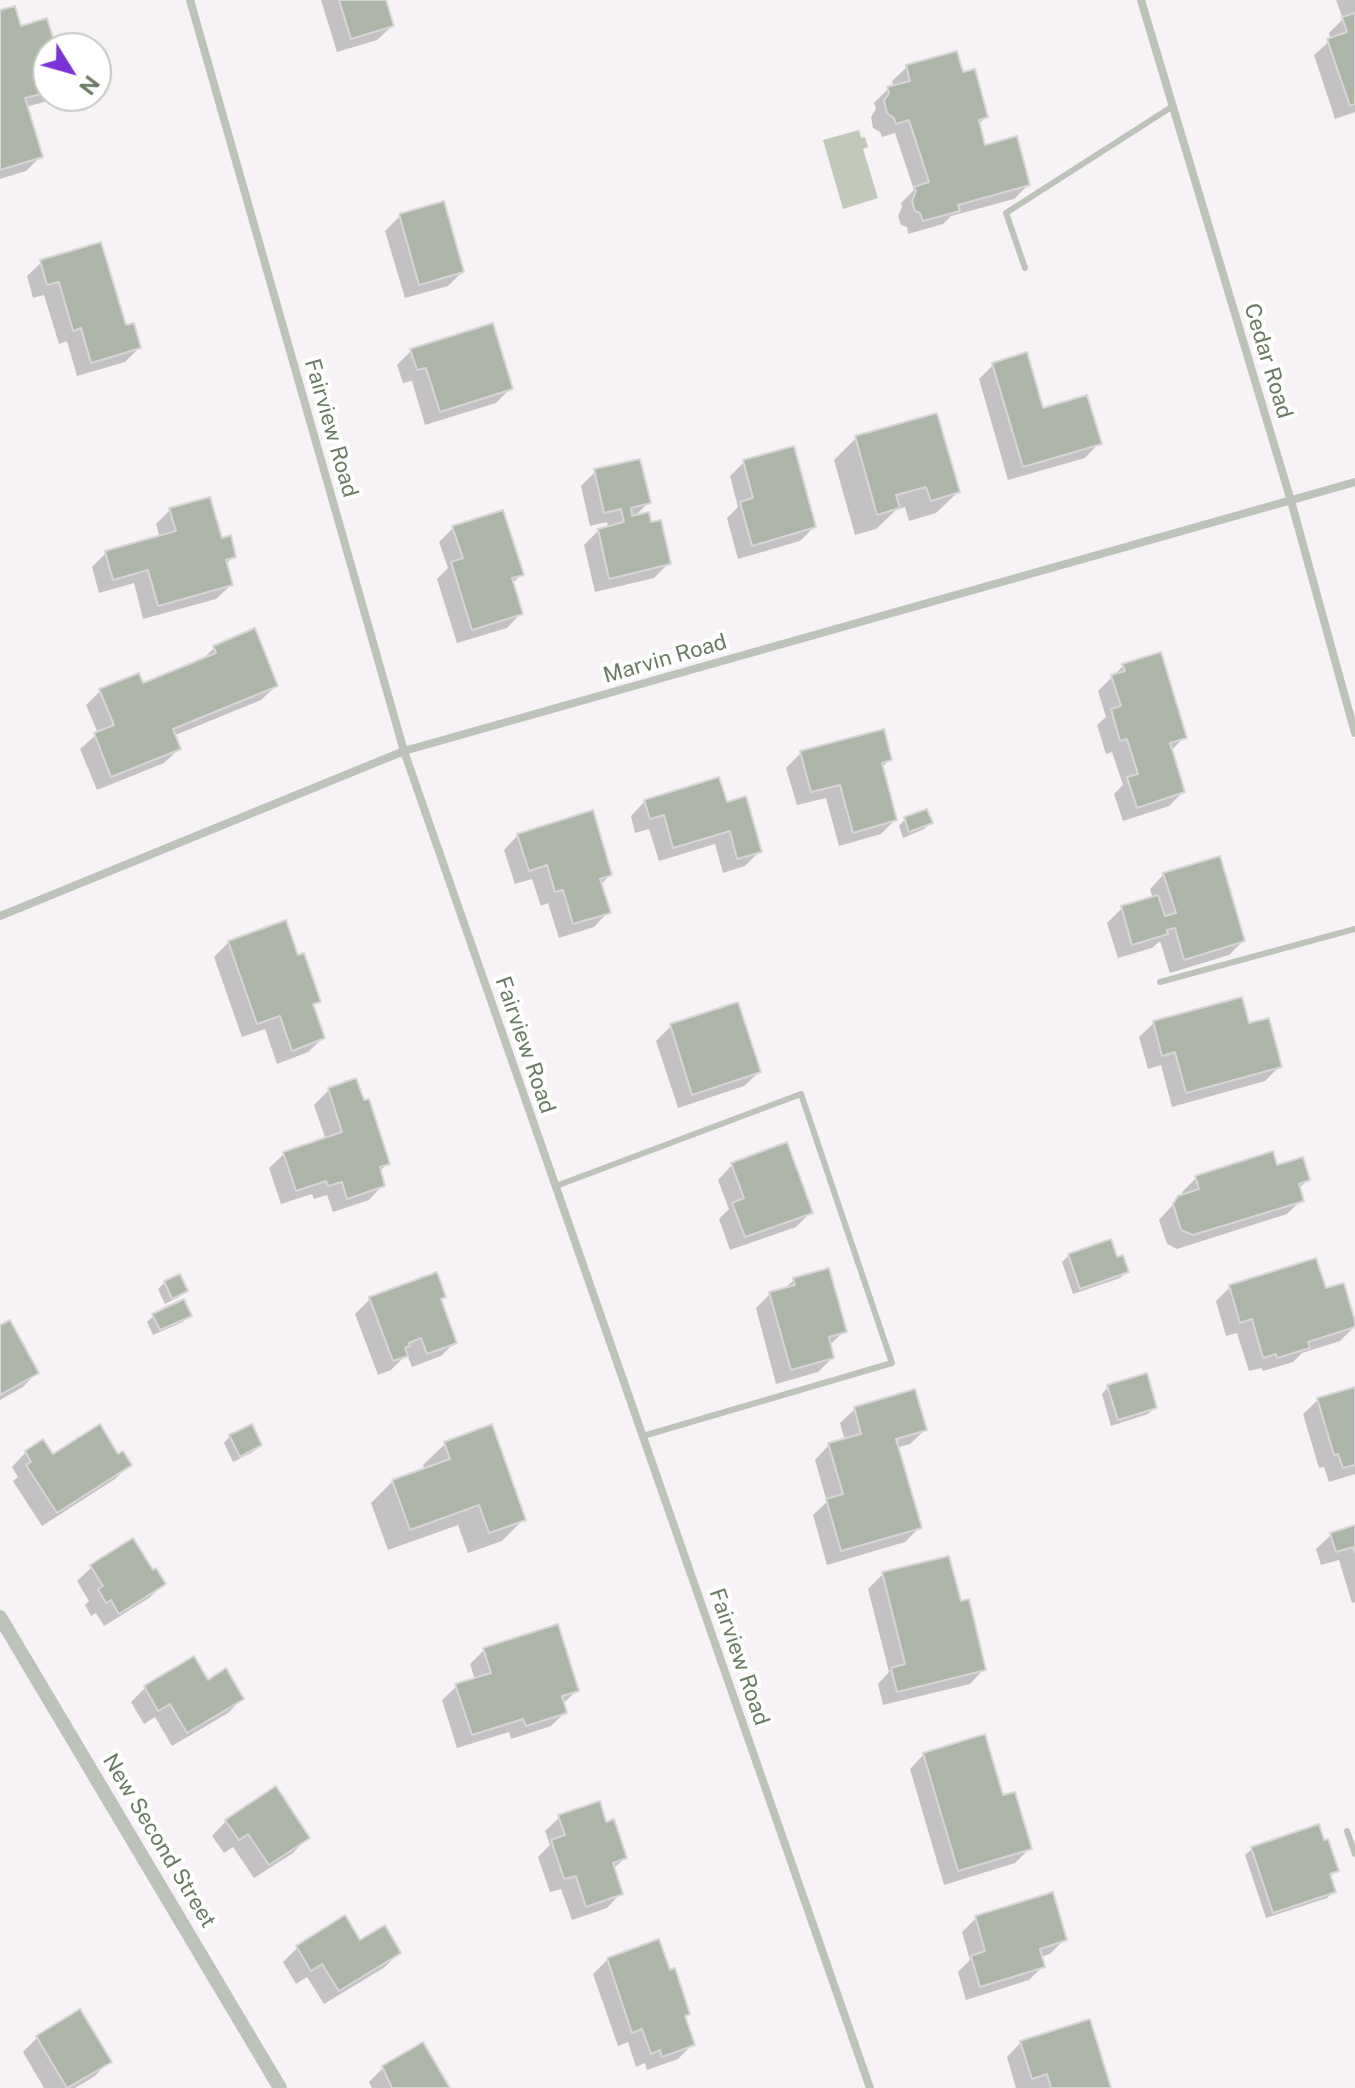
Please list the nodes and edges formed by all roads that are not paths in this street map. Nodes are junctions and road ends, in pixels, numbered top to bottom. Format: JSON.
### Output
{"nodes":[{"id":1,"x":190,"y":0,"type":"edge"},
{"id":2,"x":1141,"y":0,"type":"edge"},
{"id":3,"x":1173,"y":106,"type":"junction"},
{"id":4,"x":1025,"y":268,"type":"dead end"},
{"id":5,"x":1355,"y":482,"type":"edge"},
{"id":6,"x":1291,"y":501,"type":"junction"},
{"id":7,"x":1355,"y":733,"type":"edge"},
{"id":8,"x":404,"y":751,"type":"junction"},
{"id":9,"x":0,"y":916,"type":"edge"},
{"id":10,"x":1355,"y":929,"type":"edge"},
{"id":11,"x":1160,"y":982,"type":"dead end"},
{"id":12,"x":556,"y":1186,"type":"junction"},
{"id":13,"x":643,"y":1436,"type":"junction"},
{"id":14,"x":0,"y":1617,"type":"edge"},
{"id":15,"x":1347,"y":1831,"type":"dead end"},
{"id":16,"x":1355,"y":1854,"type":"edge"},
{"id":17,"x":280,"y":2088,"type":"edge"},
{"id":18,"x":870,"y":2088,"type":"edge"}],
"edges":[{"from":1,"to":8,"type":"street","name":"Fairview Road"},
{"from":2,"to":3,"type":"street","name":"Cedar Road"},
{"from":3,"to":4,"type":"lane"},
{"from":3,"to":6,"type":"street","name":"Cedar Road"},
{"from":5,"to":6,"type":"street","name":"Marvin Road"},
{"from":6,"to":7,"type":"street","name":"Cedar Road"},
{"from":6,"to":8,"type":"street","name":"Marvin Road"},
{"from":8,"to":9,"type":"street","name":"Marvin Road"},
{"from":8,"to":12,"type":"street","name":"Fairview Road"},
{"from":10,"to":11,"type":"lane"},
{"from":12,"to":13,"type":"street","name":"Fairview Road"},
{"from":12,"to":13,"type":"lane"},
{"from":13,"to":18,"type":"street","name":"Fairview Road"},
{"from":14,"to":17,"type":"street","name":"New Second Street"},
{"from":15,"to":16,"type":"lane"}]}
